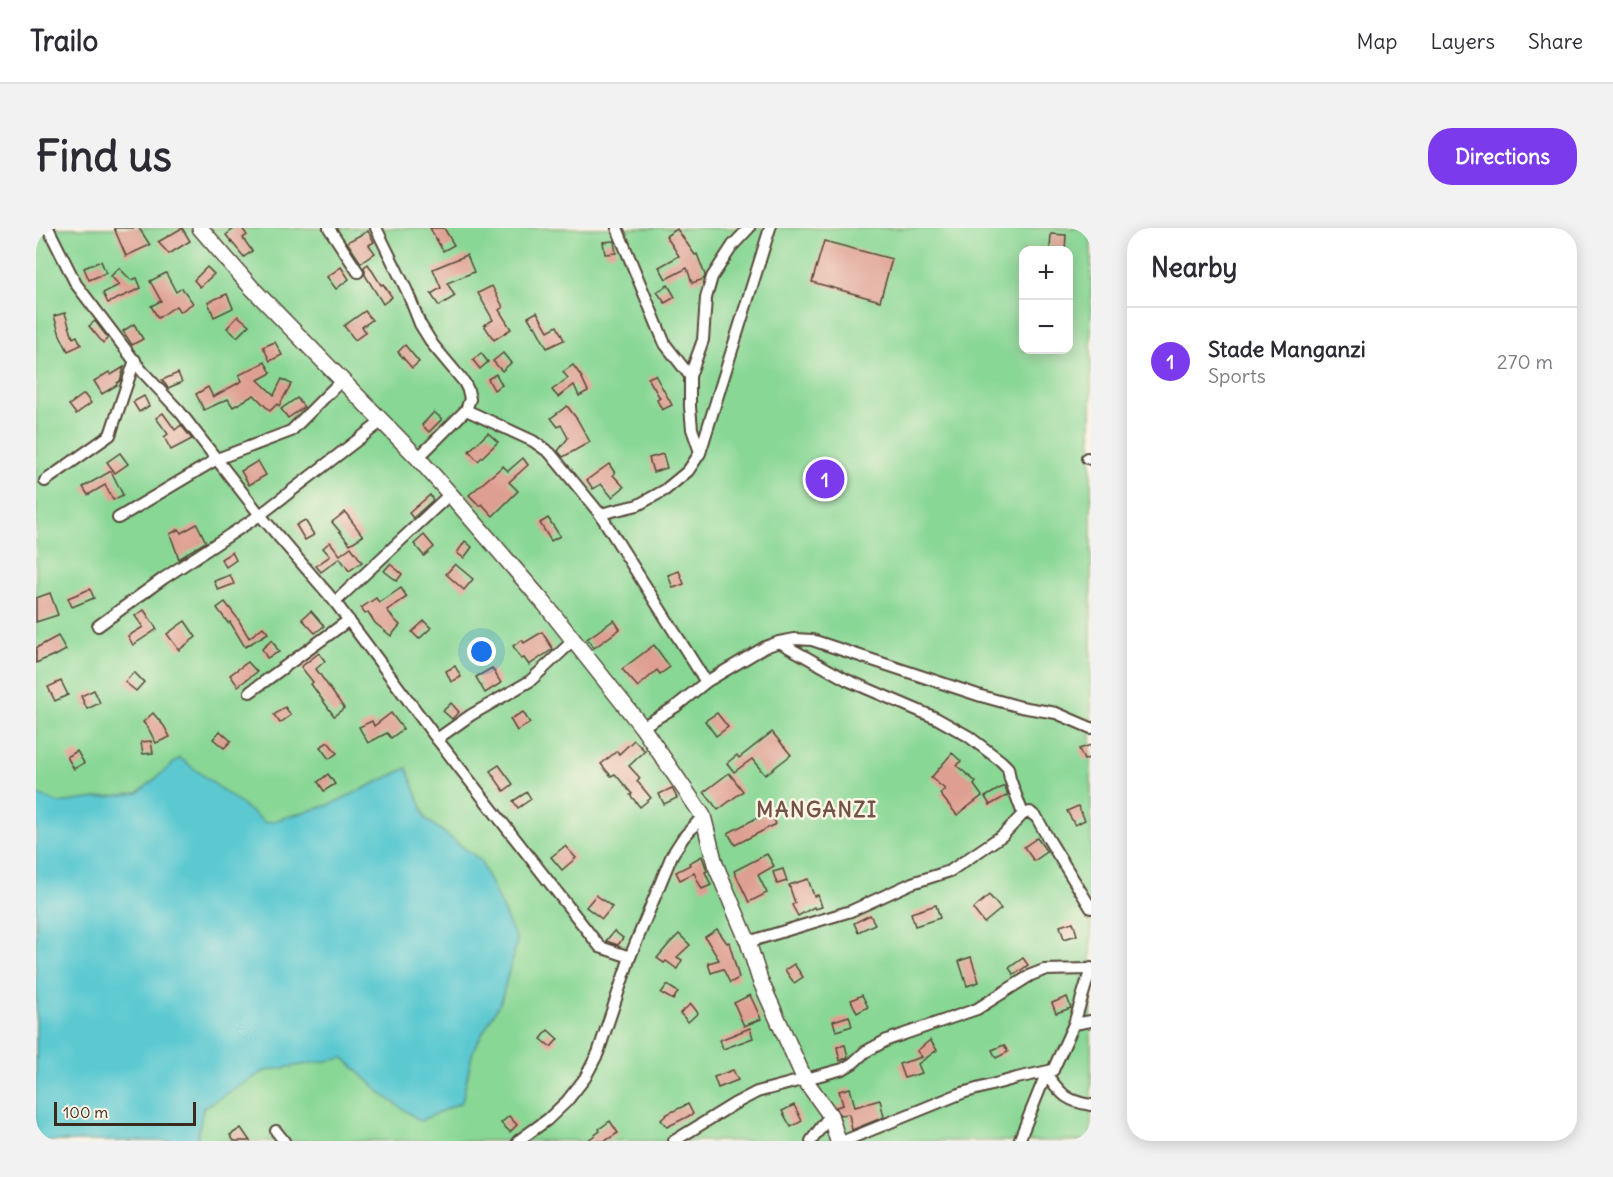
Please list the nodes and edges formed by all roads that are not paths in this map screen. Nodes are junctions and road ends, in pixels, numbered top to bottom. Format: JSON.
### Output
{"nodes":[{"id":1,"x":48,"y":228,"type":"edge"},
{"id":2,"x":200,"y":228,"type":"edge"},
{"id":3,"x":329,"y":228,"type":"edge"},
{"id":4,"x":376,"y":228,"type":"edge"},
{"id":5,"x":617,"y":228,"type":"edge"},
{"id":6,"x":749,"y":228,"type":"edge"},
{"id":7,"x":770,"y":228,"type":"edge"},
{"id":8,"x":358,"y":272,"type":"dead end"},
{"id":9,"x":135,"y":360,"type":"junction"},
{"id":10,"x":690,"y":376,"type":"junction"},
{"id":11,"x":342,"y":380,"type":"junction"},
{"id":12,"x":466,"y":410,"type":"junction"},
{"id":13,"x":381,"y":422,"type":"junction"},
{"id":14,"x":700,"y":453,"type":"junction"},
{"id":15,"x":418,"y":458,"type":"junction"},
{"id":16,"x":217,"y":459,"type":"junction"},
{"id":17,"x":45,"y":481,"type":"dead end"},
{"id":18,"x":450,"y":494,"type":"junction"},
{"id":19,"x":600,"y":514,"type":"junction"},
{"id":20,"x":260,"y":515,"type":"junction"},
{"id":21,"x":118,"y":518,"type":"dead end"},
{"id":22,"x":335,"y":603,"type":"junction"},
{"id":23,"x":349,"y":620,"type":"junction"},
{"id":24,"x":98,"y":626,"type":"dead end"},
{"id":25,"x":574,"y":640,"type":"junction"},
{"id":26,"x":779,"y":642,"type":"junction"},
{"id":27,"x":706,"y":682,"type":"junction"},
{"id":28,"x":250,"y":692,"type":"dead end"},
{"id":29,"x":642,"y":727,"type":"junction"},
{"id":30,"x":1091,"y":728,"type":"edge"},
{"id":31,"x":437,"y":738,"type":"junction"},
{"id":32,"x":1023,"y":814,"type":"junction"},
{"id":33,"x":703,"y":816,"type":"junction"},
{"id":34,"x":1091,"y":908,"type":"edge"},
{"id":35,"x":748,"y":942,"type":"junction"},
{"id":36,"x":630,"y":957,"type":"junction"},
{"id":37,"x":1091,"y":968,"type":"edge"},
{"id":38,"x":1091,"y":1021,"type":"edge"},
{"id":39,"x":1074,"y":1024,"type":"junction"},
{"id":40,"x":1050,"y":1072,"type":"junction"},
{"id":41,"x":805,"y":1080,"type":"junction"},
{"id":42,"x":1091,"y":1105,"type":"edge"},
{"id":43,"x":830,"y":1115,"type":"junction"},
{"id":44,"x":534,"y":1130,"type":"junction"},
{"id":45,"x":276,"y":1131,"type":"dead end"},
{"id":46,"x":284,"y":1141,"type":"edge"},
{"id":47,"x":518,"y":1141,"type":"edge"},
{"id":48,"x":529,"y":1141,"type":"edge"},
{"id":49,"x":674,"y":1141,"type":"edge"},
{"id":50,"x":811,"y":1141,"type":"edge"},
{"id":51,"x":838,"y":1141,"type":"edge"},
{"id":52,"x":844,"y":1141,"type":"edge"},
{"id":53,"x":1019,"y":1141,"type":"edge"}],
"edges":[{"from":1,"to":9,"type":"street"},
{"from":2,"to":11,"type":"main road"},
{"from":3,"to":8,"type":"street"},
{"from":4,"to":12,"type":"street"},
{"from":5,"to":10,"type":"street"},
{"from":6,"to":10,"type":"street"},
{"from":7,"to":14,"type":"street"},
{"from":9,"to":16,"type":"street"},
{"from":9,"to":17,"type":"street"},
{"from":10,"to":14,"type":"street"},
{"from":11,"to":13,"type":"main road"},
{"from":11,"to":16,"type":"street"},
{"from":12,"to":15,"type":"street"},
{"from":12,"to":19,"type":"street"},
{"from":13,"to":15,"type":"main road"},
{"from":13,"to":20,"type":"street"},
{"from":14,"to":19,"type":"street"},
{"from":15,"to":18,"type":"main road"},
{"from":16,"to":20,"type":"street"},
{"from":16,"to":21,"type":"street"},
{"from":18,"to":22,"type":"street"},
{"from":18,"to":25,"type":"main road"},
{"from":19,"to":27,"type":"street"},
{"from":20,"to":22,"type":"street"},
{"from":20,"to":24,"type":"street"},
{"from":22,"to":23,"type":"street"},
{"from":23,"to":28,"type":"street"},
{"from":23,"to":31,"type":"street"},
{"from":25,"to":29,"type":"main road"},
{"from":25,"to":31,"type":"street"},
{"from":26,"to":27,"type":"street"},
{"from":26,"to":30,"type":"street"},
{"from":26,"to":32,"type":"street"},
{"from":27,"to":29,"type":"street"},
{"from":29,"to":33,"type":"main road"},
{"from":31,"to":36,"type":"street"},
{"from":32,"to":34,"type":"street"},
{"from":32,"to":35,"type":"street"},
{"from":33,"to":35,"type":"main road"},
{"from":33,"to":36,"type":"street"},
{"from":35,"to":41,"type":"main road"},
{"from":36,"to":44,"type":"street"},
{"from":37,"to":39,"type":"street"},
{"from":37,"to":41,"type":"street"},
{"from":38,"to":39,"type":"street"},
{"from":39,"to":40,"type":"street"},
{"from":40,"to":42,"type":"street"},
{"from":40,"to":52,"type":"street"},
{"from":40,"to":53,"type":"street"},
{"from":41,"to":43,"type":"main road"},
{"from":41,"to":49,"type":"street"},
{"from":43,"to":50,"type":"street"},
{"from":43,"to":51,"type":"main road"},
{"from":44,"to":47,"type":"street"},
{"from":44,"to":48,"type":"street"},
{"from":45,"to":46,"type":"street"}]}
